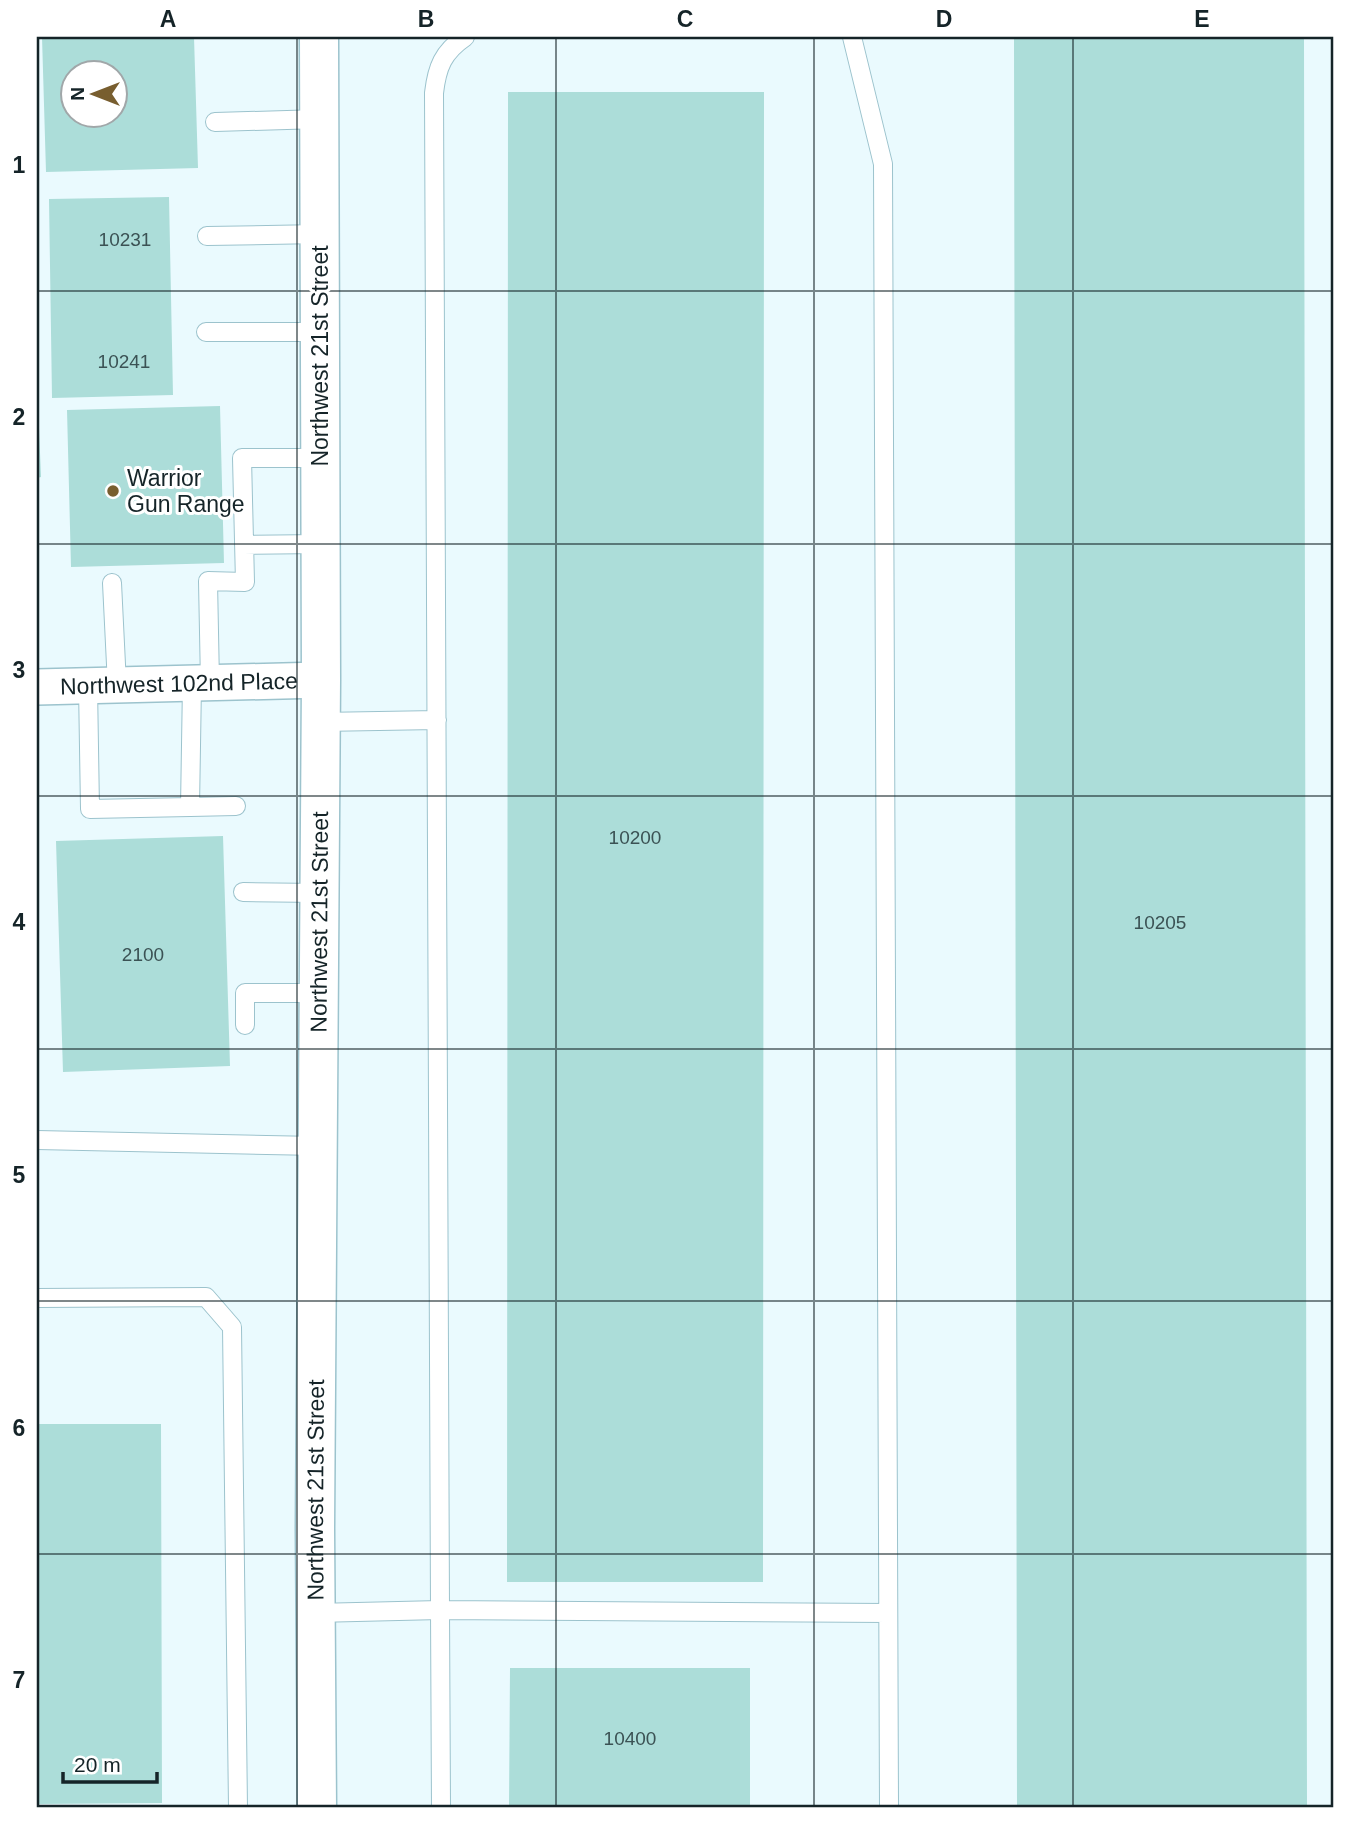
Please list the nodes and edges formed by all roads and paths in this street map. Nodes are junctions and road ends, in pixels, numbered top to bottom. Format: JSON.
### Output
{"nodes":[{"id":1,"x":319,"y":37,"type":"edge"},
{"id":2,"x":465,"y":37,"type":"edge"},
{"id":3,"x":852,"y":37,"type":"edge"},
{"id":4,"x":320,"y":119,"type":"junction"},
{"id":5,"x":215,"y":122,"type":"dead end"},
{"id":6,"x":320,"y":234,"type":"junction"},
{"id":7,"x":207,"y":236,"type":"dead end"},
{"id":8,"x":206,"y":332,"type":"dead end"},
{"id":9,"x":320,"y":332,"type":"junction"},
{"id":10,"x":320,"y":458,"type":"junction"},
{"id":11,"x":320,"y":544,"type":"junction"},
{"id":12,"x":244,"y":545,"type":"junction"},
{"id":13,"x":112,"y":583,"type":"dead end"},
{"id":14,"x":321,"y":680,"type":"junction"},
{"id":15,"x":201,"y":683,"type":"junction"},
{"id":16,"x":103,"y":685,"type":"junction"},
{"id":17,"x":37,"y":687,"type":"edge"},
{"id":18,"x":437,"y":720,"type":"junction"},
{"id":19,"x":320,"y":722,"type":"junction"},
{"id":20,"x":236,"y":806,"type":"dead end"},
{"id":21,"x":190,"y":807,"type":"junction"},
{"id":22,"x":243,"y":892,"type":"dead end"},
{"id":23,"x":319,"y":893,"type":"junction"},
{"id":24,"x":318,"y":993,"type":"junction"},
{"id":25,"x":245,"y":1025,"type":"dead end"},
{"id":26,"x":37,"y":1140,"type":"edge"},
{"id":27,"x":317,"y":1146,"type":"junction"},
{"id":28,"x":37,"y":1298,"type":"edge"},
{"id":29,"x":440,"y":1610,"type":"junction"},
{"id":30,"x":315,"y":1613,"type":"junction"},
{"id":31,"x":888,"y":1613,"type":"junction"},
{"id":32,"x":238,"y":1808,"type":"edge"},
{"id":33,"x":317,"y":1808,"type":"edge"},
{"id":34,"x":441,"y":1808,"type":"edge"},
{"id":35,"x":888,"y":1808,"type":"edge"}],
"edges":[{"from":1,"to":4,"type":"street","name":"Northwest 21st Street"},
{"from":2,"to":18,"type":"lane"},
{"from":3,"to":31,"type":"lane"},
{"from":4,"to":5,"type":"lane"},
{"from":4,"to":6,"type":"street","name":"Northwest 21st Street"},
{"from":6,"to":7,"type":"lane"},
{"from":6,"to":9,"type":"street","name":"Northwest 21st Street"},
{"from":8,"to":9,"type":"lane"},
{"from":9,"to":10,"type":"street","name":"Northwest 21st Street"},
{"from":10,"to":11,"type":"street","name":"Northwest 21st Street"},
{"from":10,"to":12,"type":"lane"},
{"from":11,"to":12,"type":"lane"},
{"from":11,"to":14,"type":"street","name":"Northwest 21st Street"},
{"from":12,"to":15,"type":"lane"},
{"from":13,"to":16,"type":"lane"},
{"from":14,"to":15,"type":"street","name":"Northwest 102nd Place"},
{"from":14,"to":19,"type":"street","name":"Northwest 21st Street"},
{"from":15,"to":16,"type":"street","name":"Northwest 102nd Place"},
{"from":15,"to":21,"type":"lane"},
{"from":16,"to":17,"type":"street","name":"Northwest 102nd Place"},
{"from":16,"to":21,"type":"lane"},
{"from":18,"to":19,"type":"lane"},
{"from":18,"to":29,"type":"lane"},
{"from":19,"to":23,"type":"street","name":"Northwest 21st Street"},
{"from":20,"to":21,"type":"lane"},
{"from":22,"to":23,"type":"lane"},
{"from":23,"to":24,"type":"street","name":"Northwest 21st Street"},
{"from":24,"to":25,"type":"lane"},
{"from":24,"to":27,"type":"street","name":"Northwest 21st Street"},
{"from":26,"to":27,"type":"lane"},
{"from":27,"to":30,"type":"street","name":"Northwest 21st Street"},
{"from":28,"to":32,"type":"lane"},
{"from":29,"to":30,"type":"lane"},
{"from":29,"to":31,"type":"lane"},
{"from":29,"to":34,"type":"lane"},
{"from":30,"to":33,"type":"street","name":"Northwest 21st Street"},
{"from":31,"to":35,"type":"lane"}]}
